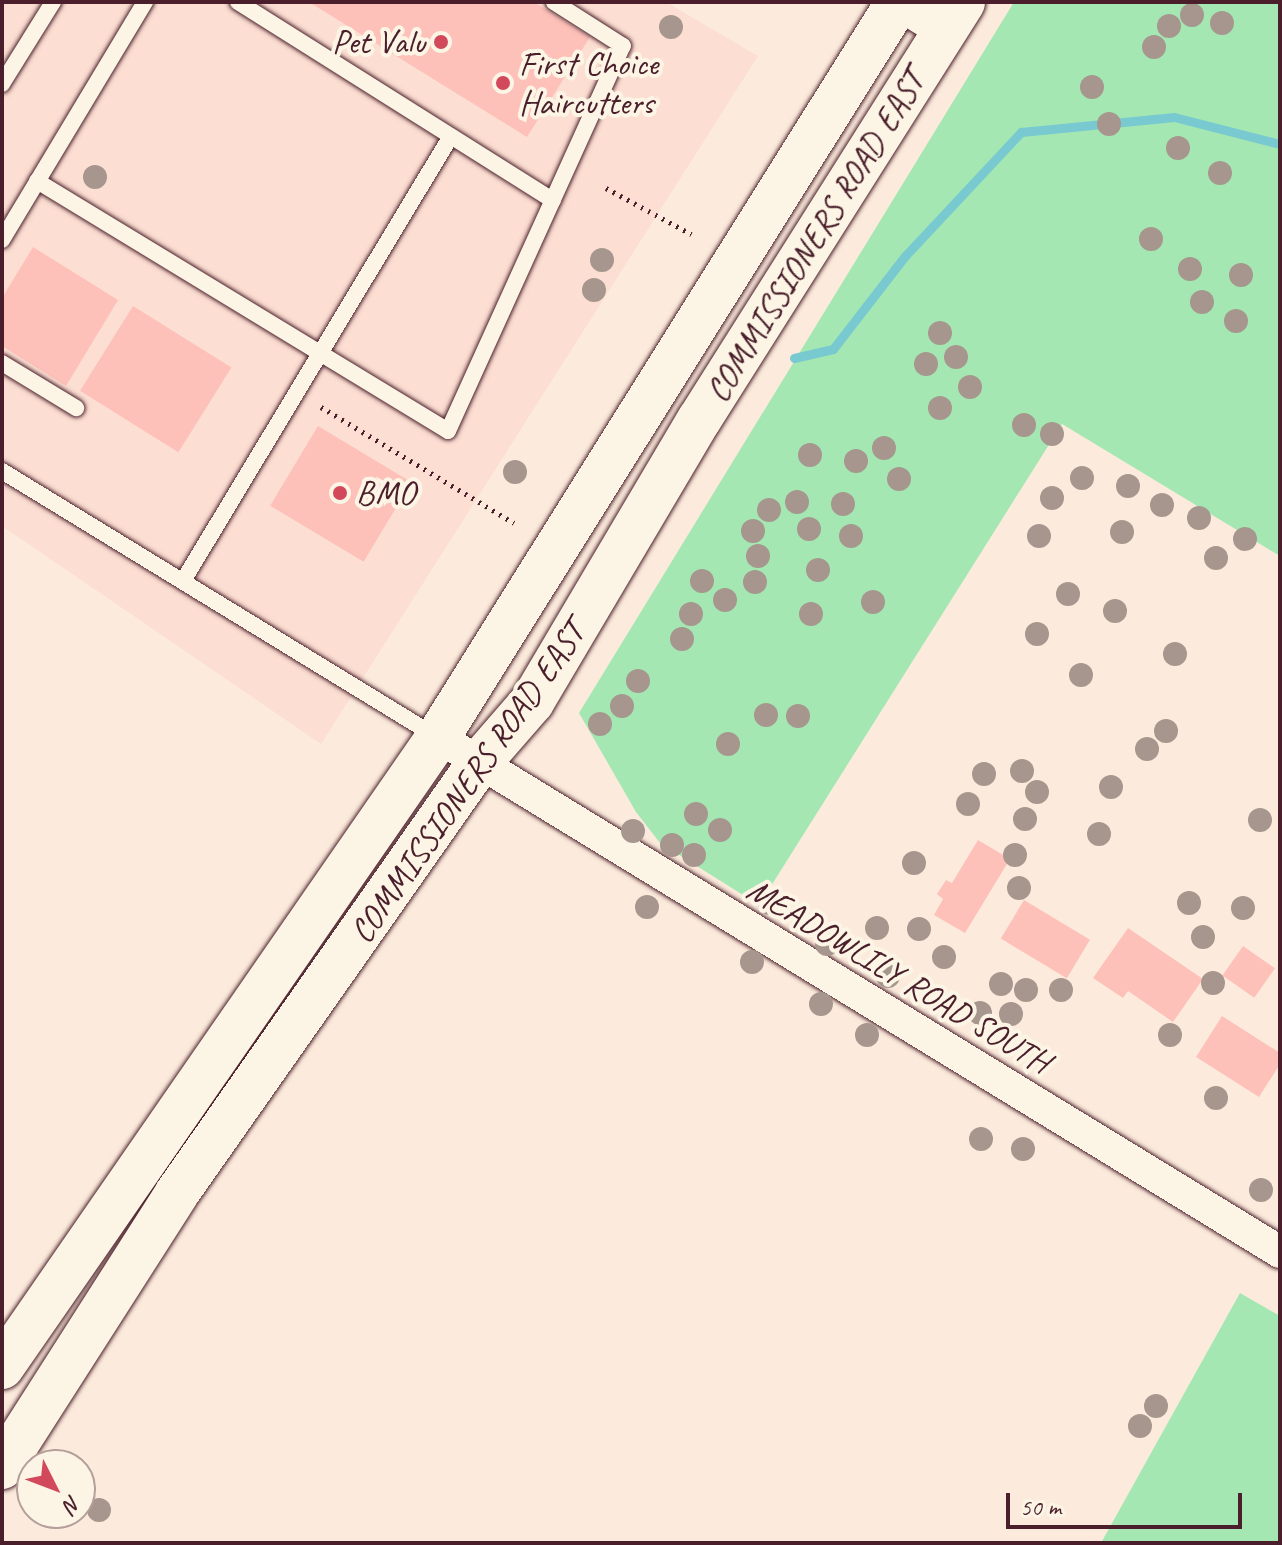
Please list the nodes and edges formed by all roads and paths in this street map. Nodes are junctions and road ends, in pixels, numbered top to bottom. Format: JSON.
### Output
{"nodes":[{"id":1,"x":53,"y":2,"type":"edge"},
{"id":2,"x":145,"y":2,"type":"edge"},
{"id":3,"x":238,"y":2,"type":"edge"},
{"id":4,"x":554,"y":2,"type":"edge"},
{"id":5,"x":898,"y":2,"type":"edge"},
{"id":6,"x":906,"y":2,"type":"edge"},
{"id":7,"x":955,"y":15,"type":"edge"},
{"id":8,"x":2,"y":84,"type":"edge"},
{"id":9,"x":451,"y":136,"type":"junction"},
{"id":10,"x":37,"y":181,"type":"junction"},
{"id":11,"x":606,"y":188,"type":"dead end"},
{"id":12,"x":553,"y":200,"type":"junction"},
{"id":13,"x":691,"y":234,"type":"dead end"},
{"id":14,"x":2,"y":240,"type":"edge"},
{"id":15,"x":319,"y":353,"type":"junction"},
{"id":16,"x":2,"y":363,"type":"edge"},
{"id":17,"x":321,"y":407,"type":"dead end"},
{"id":18,"x":76,"y":408,"type":"dead end"},
{"id":19,"x":2,"y":471,"type":"edge"},
{"id":20,"x":514,"y":523,"type":"dead end"},
{"id":21,"x":183,"y":581,"type":"junction"},
{"id":22,"x":438,"y":737,"type":"junction"},
{"id":23,"x":479,"y":763,"type":"junction"},
{"id":24,"x":1280,"y":1252,"type":"edge"},
{"id":25,"x":2,"y":1367,"type":"edge"},
{"id":26,"x":2,"y":1467,"type":"edge"}],
"edges":[{"from":1,"to":8,"type":"lane"},
{"from":2,"to":10,"type":"lane"},
{"from":3,"to":9,"type":"lane"},
{"from":4,"to":12,"type":"lane"},
{"from":5,"to":22,"type":"main road","name":"COMMISSIONERS ROAD EAST"},
{"from":6,"to":7,"type":"main road"},
{"from":7,"to":23,"type":"main road","name":"COMMISSIONERS ROAD EAST"},
{"from":9,"to":12,"type":"lane"},
{"from":9,"to":15,"type":"lane"},
{"from":10,"to":14,"type":"lane"},
{"from":10,"to":15,"type":"lane"},
{"from":11,"to":13,"type":"path"},
{"from":12,"to":15,"type":"lane"},
{"from":15,"to":21,"type":"lane"},
{"from":16,"to":18,"type":"lane"},
{"from":17,"to":20,"type":"path"},
{"from":19,"to":21,"type":"lane"},
{"from":21,"to":22,"type":"lane"},
{"from":22,"to":23,"type":"street","name":"MEADOWLILY ROAD SOUTH"},
{"from":22,"to":25,"type":"main road","name":"COMMISSIONERS ROAD EAST"},
{"from":23,"to":24,"type":"street","name":"MEADOWLILY ROAD SOUTH"},
{"from":23,"to":26,"type":"main road","name":"COMMISSIONERS ROAD EAST"}]}
